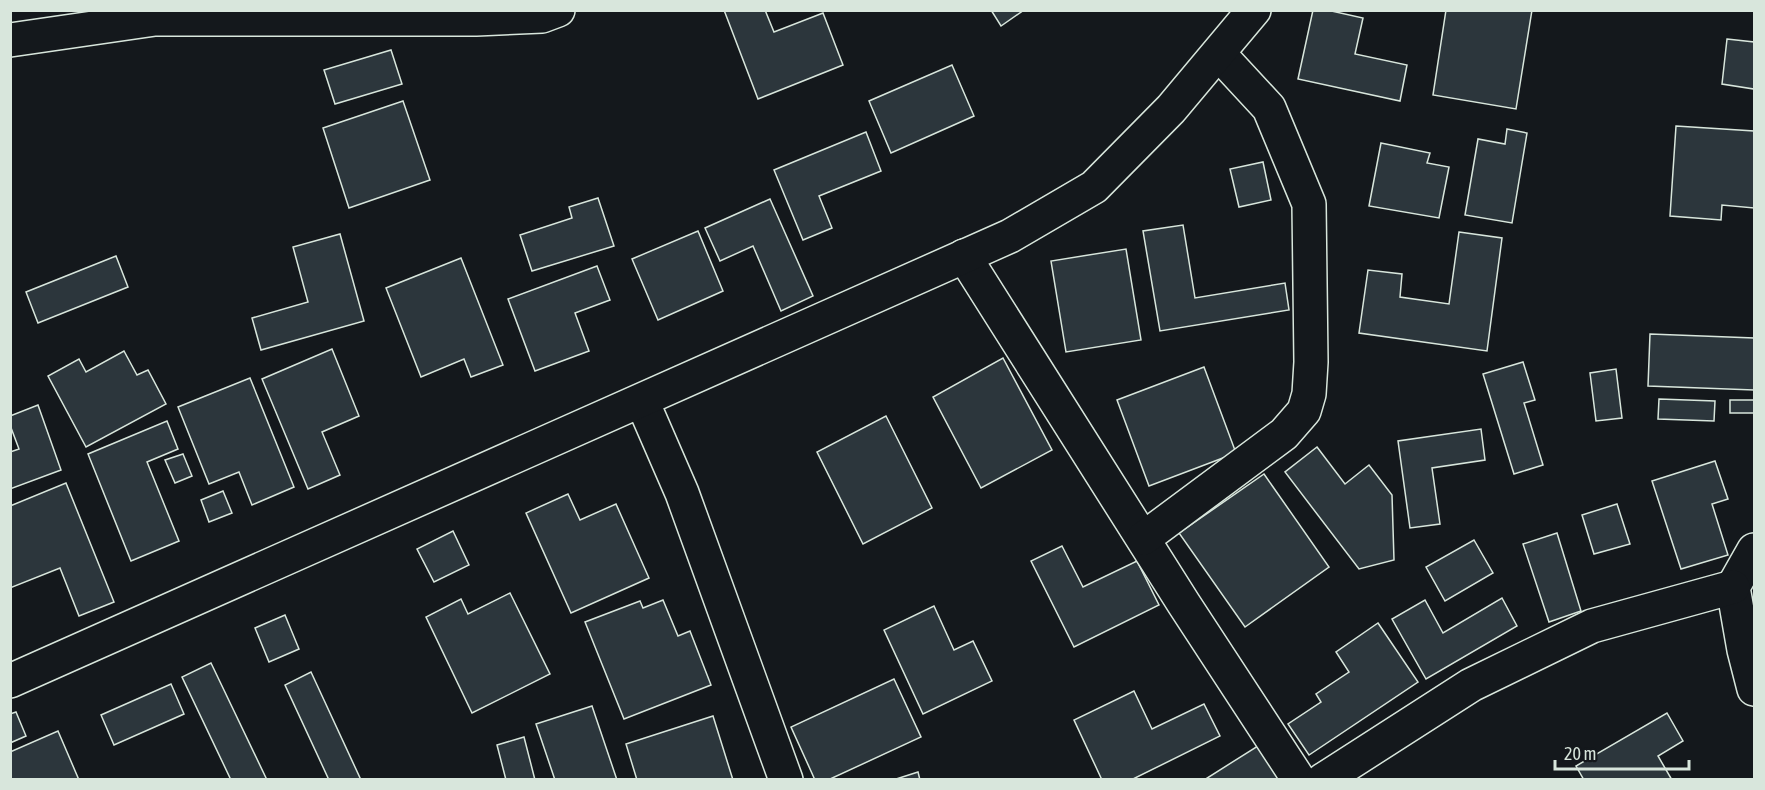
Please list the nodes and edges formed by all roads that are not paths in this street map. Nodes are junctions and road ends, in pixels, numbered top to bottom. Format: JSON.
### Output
{"nodes":[{"id":1,"x":558,"y":10,"type":"edge"},
{"id":2,"x":1254,"y":10,"type":"edge"},
{"id":3,"x":10,"y":40,"type":"edge"},
{"id":4,"x":1219,"y":54,"type":"junction"},
{"id":5,"x":964,"y":256,"type":"junction"},
{"id":6,"x":642,"y":401,"type":"junction"},
{"id":7,"x":1144,"y":538,"type":"junction"},
{"id":8,"x":1755,"y":550,"type":"edge"},
{"id":9,"x":1733,"y":587,"type":"junction"},
{"id":10,"x":10,"y":681,"type":"edge"},
{"id":11,"x":1755,"y":689,"type":"edge"},
{"id":12,"x":786,"y":780,"type":"edge"},
{"id":13,"x":1299,"y":780,"type":"edge"},
{"id":14,"x":1323,"y":780,"type":"edge"}],
"edges":[{"from":1,"to":3,"type":"street"},
{"from":2,"to":4,"type":"street"},
{"from":4,"to":5,"type":"street"},
{"from":4,"to":7,"type":"street"},
{"from":5,"to":6,"type":"street"},
{"from":5,"to":7,"type":"street"},
{"from":6,"to":10,"type":"street"},
{"from":6,"to":12,"type":"street"},
{"from":7,"to":13,"type":"street"},
{"from":8,"to":9,"type":"street"},
{"from":9,"to":11,"type":"street"},
{"from":9,"to":14,"type":"street"}]}
